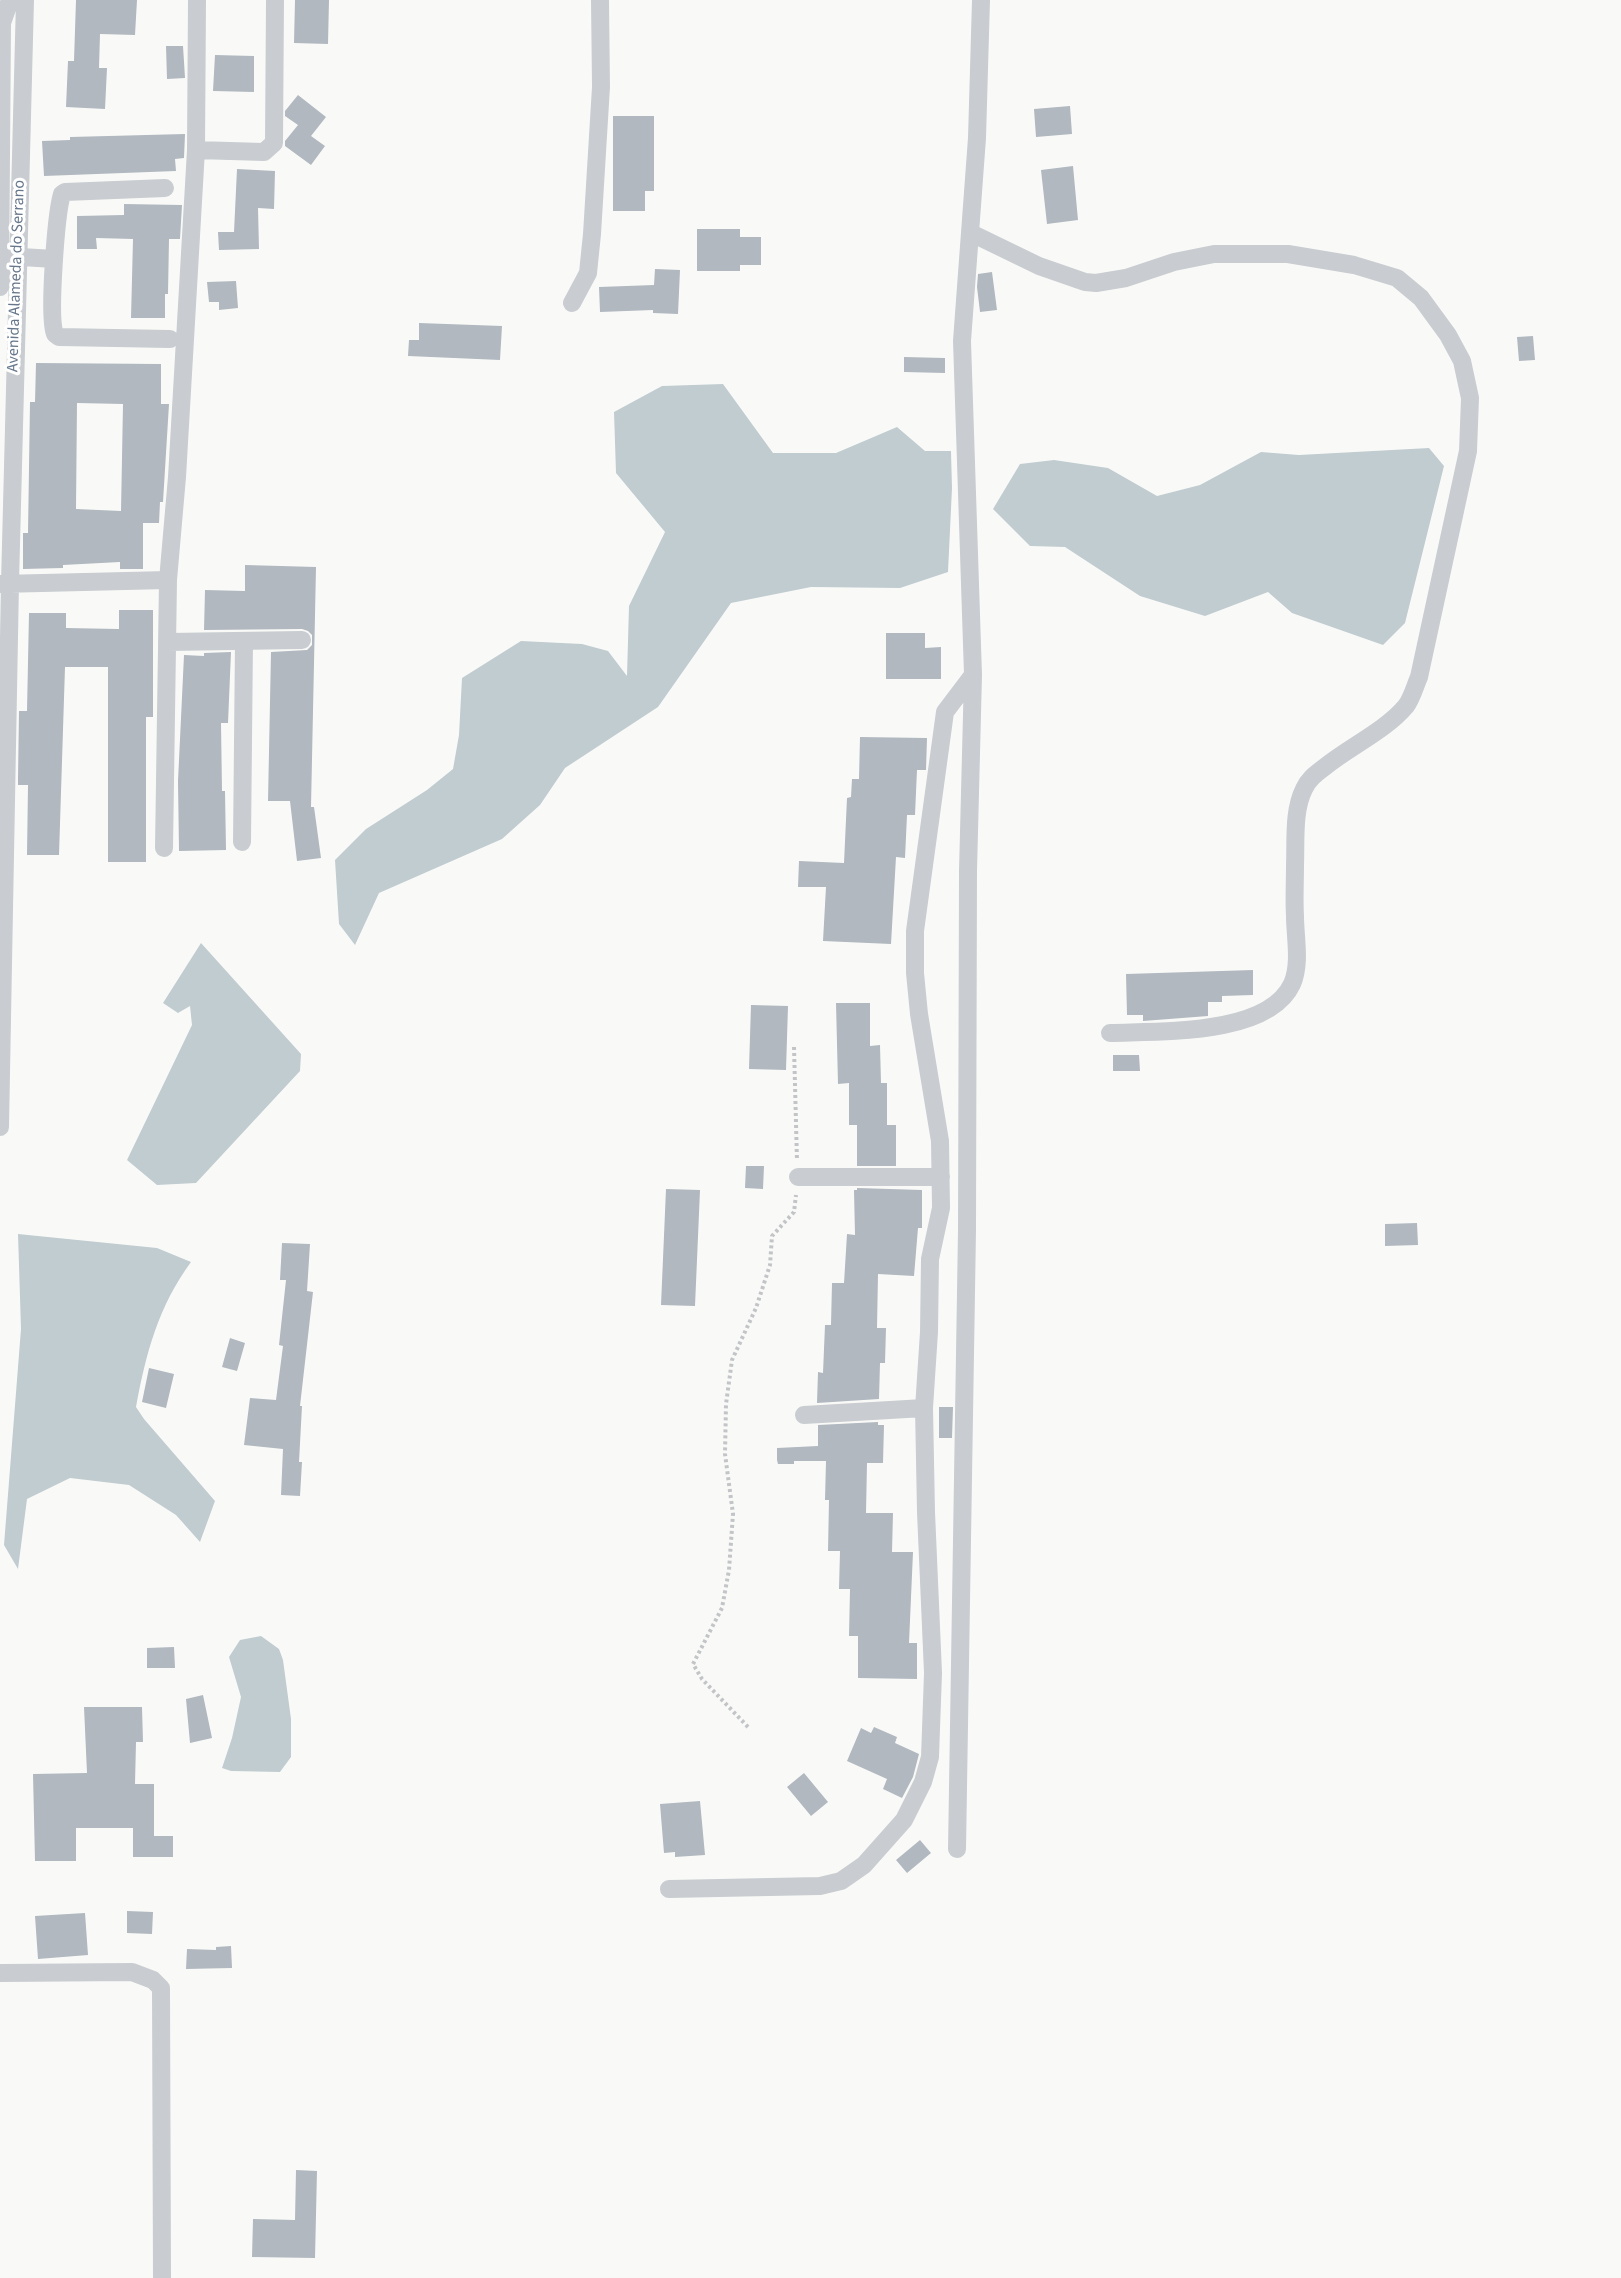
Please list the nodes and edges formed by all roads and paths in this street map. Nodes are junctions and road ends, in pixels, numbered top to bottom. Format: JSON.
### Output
{"nodes":[{"id":1,"x":9,"y":0,"type":"edge"},
{"id":2,"x":25,"y":0,"type":"edge"},
{"id":3,"x":197,"y":0,"type":"edge"},
{"id":4,"x":275,"y":0,"type":"edge"},
{"id":5,"x":600,"y":0,"type":"edge"},
{"id":6,"x":981,"y":0,"type":"edge"},
{"id":7,"x":196,"y":150,"type":"junction"},
{"id":8,"x":165,"y":188,"type":"dead end"},
{"id":9,"x":971,"y":233,"type":"junction"},
{"id":10,"x":9,"y":256,"type":"edge"},
{"id":11,"x":54,"y":259,"type":"junction"},
{"id":12,"x":0,"y":287,"type":"edge"},
{"id":13,"x":572,"y":303,"type":"dead end"},
{"id":14,"x":170,"y":339,"type":"dead end"},
{"id":15,"x":168,"y":580,"type":"junction"},
{"id":16,"x":5,"y":584,"type":"edge"},
{"id":17,"x":302,"y":640,"type":"dead end"},
{"id":18,"x":244,"y":641,"type":"junction"},
{"id":19,"x":167,"y":642,"type":"junction"},
{"id":20,"x":973,"y":675,"type":"junction"},
{"id":21,"x":242,"y":842,"type":"dead end"},
{"id":22,"x":164,"y":848,"type":"dead end"},
{"id":23,"x":1110,"y":1034,"type":"dead end"},
{"id":24,"x":794,"y":1047,"type":"dead end"},
{"id":25,"x":0,"y":1127,"type":"edge"},
{"id":26,"x":798,"y":1177,"type":"junction"},
{"id":27,"x":940,"y":1177,"type":"junction"},
{"id":28,"x":924,"y":1408,"type":"junction"},
{"id":29,"x":804,"y":1415,"type":"dead end"},
{"id":30,"x":748,"y":1727,"type":"dead end"},
{"id":31,"x":957,"y":1849,"type":"dead end"},
{"id":32,"x":669,"y":1889,"type":"dead end"},
{"id":33,"x":0,"y":1973,"type":"edge"},
{"id":34,"x":162,"y":2278,"type":"edge"}],
"edges":[{"from":1,"to":10,"type":"street","name":"Avenida Alameda do Serrano"},
{"from":2,"to":10,"type":"street","name":"Avenida Alameda do Serrano"},
{"from":3,"to":7,"type":"street"},
{"from":4,"to":7,"type":"street"},
{"from":5,"to":13,"type":"street"},
{"from":6,"to":9,"type":"street"},
{"from":7,"to":15,"type":"street"},
{"from":8,"to":11,"type":"street"},
{"from":9,"to":20,"type":"street"},
{"from":9,"to":23,"type":"street"},
{"from":10,"to":11,"type":"street"},
{"from":10,"to":12,"type":"street","name":"Avenida Alameda do Serrano"},
{"from":10,"to":16,"type":"street","name":"Avenida Alameda do Serrano"},
{"from":11,"to":14,"type":"street"},
{"from":15,"to":16,"type":"street"},
{"from":15,"to":19,"type":"street"},
{"from":16,"to":25,"type":"street","name":"Avenida Alameda do Serrano"},
{"from":17,"to":18,"type":"street"},
{"from":18,"to":19,"type":"street"},
{"from":18,"to":21,"type":"street"},
{"from":19,"to":22,"type":"street"},
{"from":20,"to":27,"type":"street"},
{"from":20,"to":31,"type":"street"},
{"from":24,"to":26,"type":"path"},
{"from":26,"to":27,"type":"street"},
{"from":26,"to":30,"type":"path"},
{"from":27,"to":28,"type":"street"},
{"from":28,"to":29,"type":"street"},
{"from":28,"to":32,"type":"street"},
{"from":33,"to":34,"type":"street"}]}
